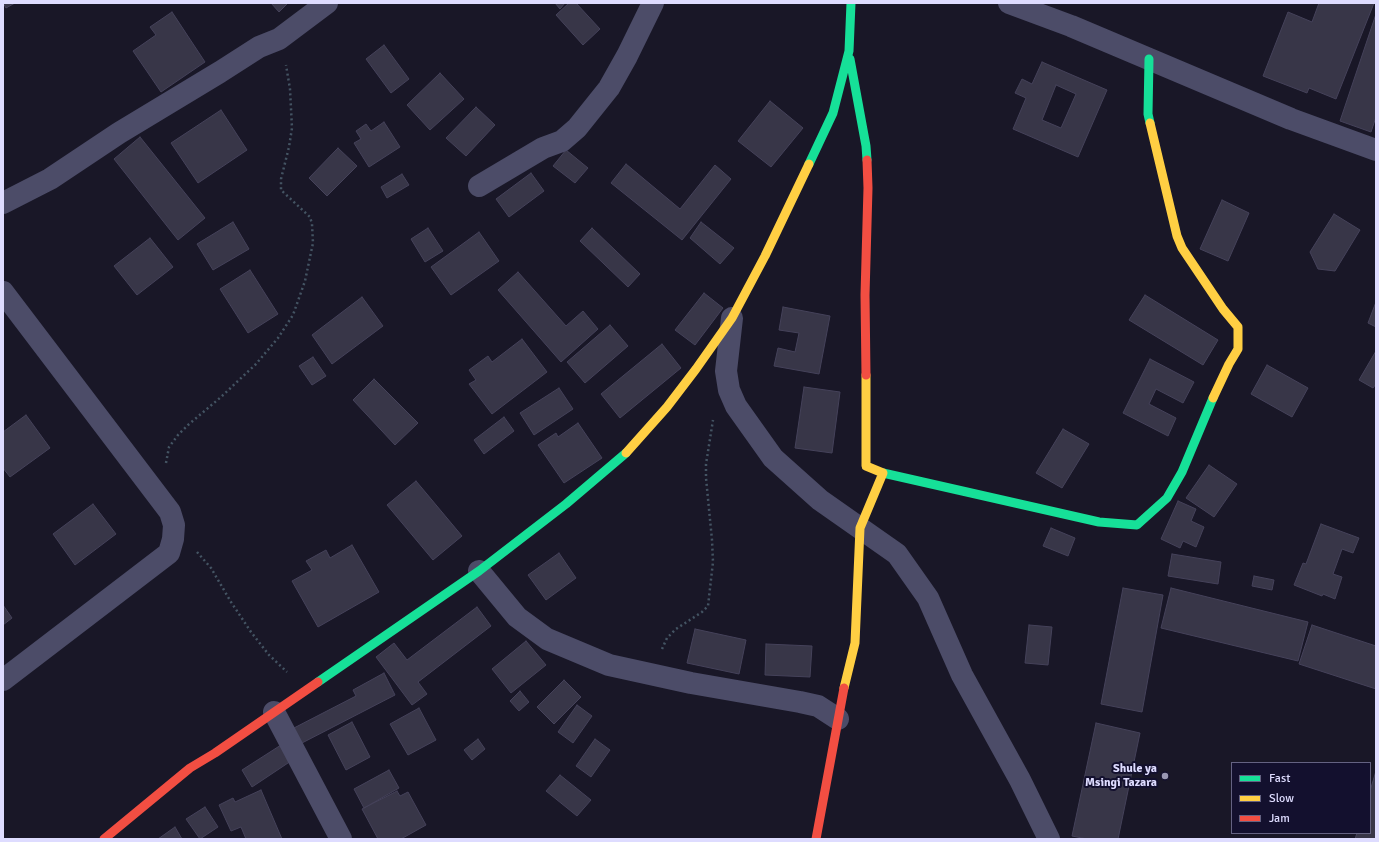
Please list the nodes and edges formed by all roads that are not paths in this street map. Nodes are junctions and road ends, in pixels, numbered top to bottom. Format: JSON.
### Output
{"nodes":[{"id":1,"x":327,"y":3,"type":"edge"},
{"id":2,"x":653,"y":3,"type":"edge"},
{"id":3,"x":851,"y":3,"type":"edge"},
{"id":4,"x":1009,"y":3,"type":"edge"},
{"id":5,"x":849,"y":51,"type":"junction"},
{"id":6,"x":1149,"y":59,"type":"junction"},
{"id":7,"x":1376,"y":150,"type":"edge"},
{"id":8,"x":479,"y":186,"type":"dead end"},
{"id":9,"x":3,"y":203,"type":"edge"},
{"id":10,"x":3,"y":292,"type":"edge"},
{"id":11,"x":732,"y":318,"type":"junction"},
{"id":12,"x":882,"y":473,"type":"junction"},
{"id":13,"x":860,"y":528,"type":"junction"},
{"id":14,"x":479,"y":571,"type":"junction"},
{"id":15,"x":3,"y":680,"type":"edge"},
{"id":16,"x":274,"y":712,"type":"junction"},
{"id":17,"x":838,"y":719,"type":"junction"},
{"id":18,"x":104,"y":839,"type":"edge"},
{"id":19,"x":342,"y":839,"type":"edge"},
{"id":20,"x":816,"y":839,"type":"edge"},
{"id":21,"x":1049,"y":839,"type":"edge"}],
"edges":[{"from":1,"to":9,"type":"street"},
{"from":2,"to":8,"type":"street"},
{"from":3,"to":5,"type":"street"},
{"from":4,"to":6,"type":"street"},
{"from":5,"to":11,"type":"street"},
{"from":5,"to":12,"type":"street"},
{"from":6,"to":7,"type":"street"},
{"from":6,"to":12,"type":"street"},
{"from":10,"to":15,"type":"street"},
{"from":11,"to":13,"type":"street"},
{"from":11,"to":14,"type":"street"},
{"from":12,"to":13,"type":"street"},
{"from":13,"to":17,"type":"street"},
{"from":13,"to":21,"type":"street"},
{"from":14,"to":16,"type":"street"},
{"from":14,"to":17,"type":"street"},
{"from":16,"to":18,"type":"street"},
{"from":16,"to":19,"type":"street"},
{"from":17,"to":20,"type":"street"}]}
